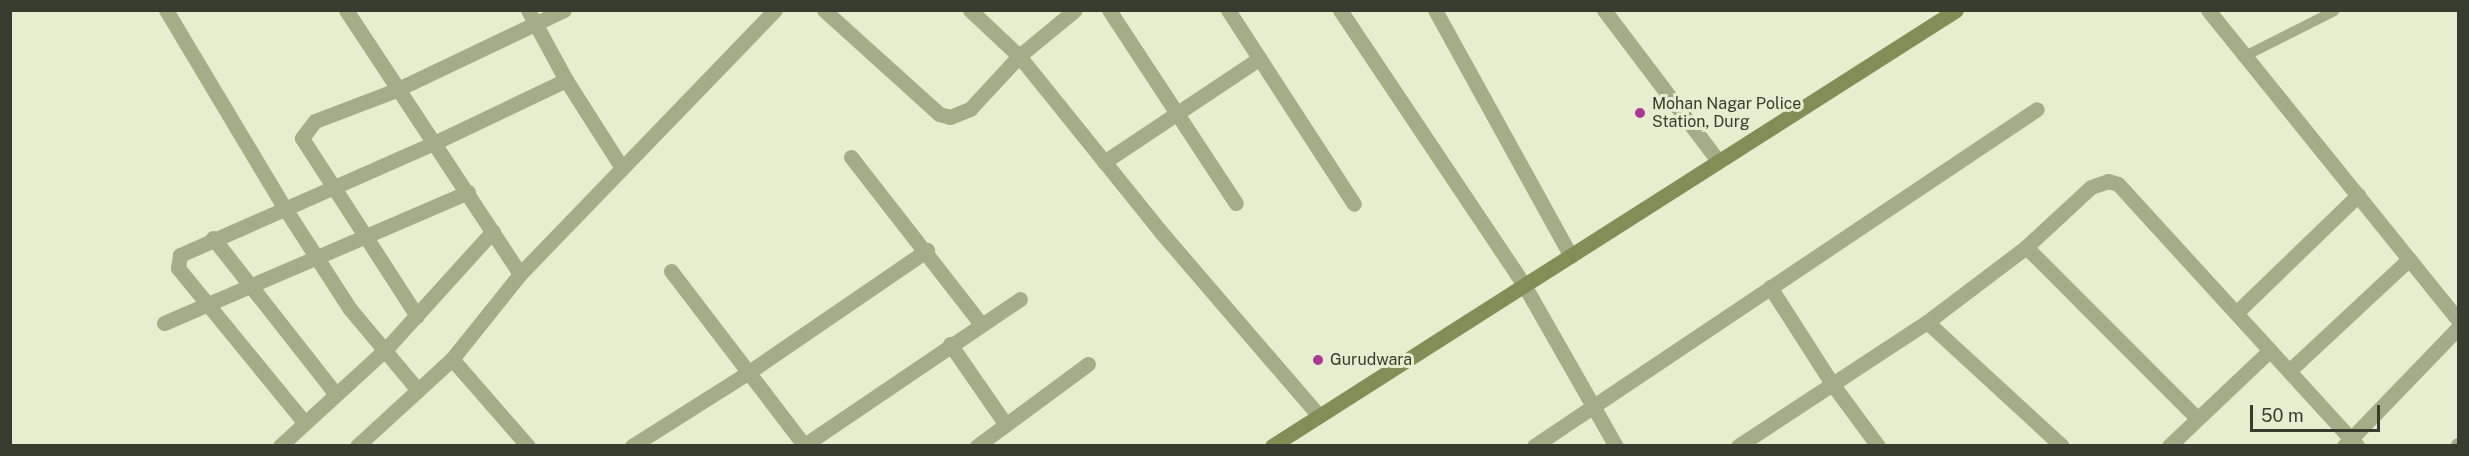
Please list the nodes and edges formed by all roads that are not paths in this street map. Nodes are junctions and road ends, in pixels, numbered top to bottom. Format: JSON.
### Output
{"nodes":[{"id":1,"x":166,"y":10,"type":"edge"},
{"id":2,"x":346,"y":10,"type":"edge"},
{"id":3,"x":564,"y":10,"type":"edge"},
{"id":4,"x":776,"y":10,"type":"edge"},
{"id":5,"x":824,"y":10,"type":"edge"},
{"id":6,"x":970,"y":10,"type":"edge"},
{"id":7,"x":1075,"y":10,"type":"edge"},
{"id":8,"x":1109,"y":10,"type":"edge"},
{"id":9,"x":1228,"y":10,"type":"edge"},
{"id":10,"x":1340,"y":10,"type":"edge"},
{"id":11,"x":1435,"y":10,"type":"edge"},
{"id":12,"x":1604,"y":10,"type":"edge"},
{"id":13,"x":1956,"y":10,"type":"edge"},
{"id":14,"x":2208,"y":10,"type":"edge"},
{"id":15,"x":2334,"y":11,"type":"edge"},
{"id":16,"x":532,"y":17,"type":"edge"},
{"id":17,"x":759,"y":17,"type":"edge"},
{"id":18,"x":1018,"y":56,"type":"junction"},
{"id":19,"x":2245,"y":56,"type":"junction"},
{"id":20,"x":1260,"y":58,"type":"junction"},
{"id":21,"x":566,"y":80,"type":"junction"},
{"id":22,"x":396,"y":90,"type":"junction"},
{"id":23,"x":2037,"y":109,"type":"dead end"},
{"id":24,"x":1178,"y":112,"type":"junction"},
{"id":25,"x":436,"y":142,"type":"junction"},
{"id":26,"x":851,"y":157,"type":"dead end"},
{"id":27,"x":1718,"y":160,"type":"junction"},
{"id":28,"x":1104,"y":162,"type":"junction"},
{"id":29,"x":622,"y":168,"type":"junction"},
{"id":30,"x":331,"y":187,"type":"junction"},
{"id":31,"x":468,"y":192,"type":"junction"},
{"id":32,"x":2358,"y":195,"type":"junction"},
{"id":33,"x":1236,"y":203,"type":"dead end"},
{"id":34,"x":1354,"y":204,"type":"dead end"},
{"id":35,"x":284,"y":207,"type":"junction"},
{"id":36,"x":493,"y":231,"type":"junction"},
{"id":37,"x":364,"y":236,"type":"junction"},
{"id":38,"x":213,"y":238,"type":"junction"},
{"id":39,"x":2026,"y":247,"type":"junction"},
{"id":40,"x":927,"y":250,"type":"junction"},
{"id":41,"x":1571,"y":256,"type":"junction"},
{"id":42,"x":317,"y":258,"type":"junction"},
{"id":43,"x":2409,"y":259,"type":"junction"},
{"id":44,"x":671,"y":271,"type":"dead end"},
{"id":45,"x":520,"y":274,"type":"junction"},
{"id":46,"x":250,"y":285,"type":"junction"},
{"id":47,"x":1524,"y":285,"type":"junction"},
{"id":48,"x":1770,"y":287,"type":"junction"},
{"id":49,"x":1020,"y":299,"type":"dead end"},
{"id":50,"x":206,"y":306,"type":"junction"},
{"id":51,"x":2236,"y":313,"type":"junction"},
{"id":52,"x":417,"y":316,"type":"junction"},
{"id":53,"x":2458,"y":320,"type":"edge"},
{"id":54,"x":1927,"y":322,"type":"junction"},
{"id":55,"x":164,"y":323,"type":"dead end"},
{"id":56,"x":981,"y":324,"type":"junction"},
{"id":57,"x":2458,"y":328,"type":"edge"},
{"id":58,"x":950,"y":344,"type":"junction"},
{"id":59,"x":386,"y":349,"type":"junction"},
{"id":60,"x":2270,"y":350,"type":"junction"},
{"id":61,"x":452,"y":358,"type":"junction"},
{"id":62,"x":1088,"y":364,"type":"dead end"},
{"id":63,"x":2289,"y":371,"type":"junction"},
{"id":64,"x":749,"y":372,"type":"junction"},
{"id":65,"x":1833,"y":385,"type":"junction"},
{"id":66,"x":418,"y":390,"type":"junction"},
{"id":67,"x":335,"y":393,"type":"junction"},
{"id":68,"x":1591,"y":407,"type":"junction"},
{"id":69,"x":1318,"y":415,"type":"junction"},
{"id":70,"x":2196,"y":417,"type":"junction"},
{"id":71,"x":304,"y":422,"type":"junction"},
{"id":72,"x":1006,"y":425,"type":"junction"},
{"id":73,"x":526,"y":443,"type":"edge"},
{"id":74,"x":2351,"y":443,"type":"edge"},
{"id":75,"x":804,"y":445,"type":"edge"},
{"id":76,"x":280,"y":446,"type":"edge"},
{"id":77,"x":357,"y":446,"type":"edge"},
{"id":78,"x":632,"y":446,"type":"edge"},
{"id":79,"x":977,"y":446,"type":"edge"},
{"id":80,"x":1272,"y":446,"type":"edge"},
{"id":81,"x":1534,"y":446,"type":"edge"},
{"id":82,"x":1616,"y":446,"type":"edge"},
{"id":83,"x":1738,"y":446,"type":"edge"},
{"id":84,"x":1878,"y":446,"type":"edge"},
{"id":85,"x":2062,"y":446,"type":"edge"},
{"id":86,"x":2169,"y":446,"type":"edge"}],
"edges":[{"from":1,"to":35,"type":"street"},
{"from":2,"to":22,"type":"street"},
{"from":3,"to":16,"type":"street"},
{"from":4,"to":17,"type":"street"},
{"from":5,"to":18,"type":"street"},
{"from":6,"to":18,"type":"street"},
{"from":7,"to":18,"type":"street"},
{"from":8,"to":24,"type":"street"},
{"from":9,"to":20,"type":"street"},
{"from":10,"to":47,"type":"street"},
{"from":11,"to":41,"type":"street"},
{"from":12,"to":27,"type":"street"},
{"from":13,"to":27,"type":"street"},
{"from":14,"to":19,"type":"street"},
{"from":15,"to":19,"type":"lane"},
{"from":16,"to":21,"type":"street"},
{"from":16,"to":22,"type":"street"},
{"from":17,"to":29,"type":"street"},
{"from":18,"to":28,"type":"street"},
{"from":19,"to":32,"type":"street"},
{"from":20,"to":24,"type":"street"},
{"from":20,"to":34,"type":"street"},
{"from":21,"to":25,"type":"street"},
{"from":21,"to":29,"type":"street"},
{"from":22,"to":25,"type":"street"},
{"from":22,"to":30,"type":"street"},
{"from":23,"to":48,"type":"street"},
{"from":24,"to":28,"type":"street"},
{"from":24,"to":33,"type":"street"},
{"from":25,"to":30,"type":"street"},
{"from":25,"to":31,"type":"street"},
{"from":26,"to":40,"type":"street"},
{"from":27,"to":41,"type":"street"},
{"from":28,"to":69,"type":"street"},
{"from":29,"to":45,"type":"street"},
{"from":30,"to":35,"type":"street"},
{"from":30,"to":37,"type":"street"},
{"from":31,"to":36,"type":"street"},
{"from":31,"to":37,"type":"street"},
{"from":32,"to":43,"type":"street"},
{"from":32,"to":51,"type":"street"},
{"from":35,"to":38,"type":"street"},
{"from":35,"to":42,"type":"street"},
{"from":36,"to":45,"type":"street"},
{"from":36,"to":52,"type":"street"},
{"from":37,"to":42,"type":"street"},
{"from":37,"to":52,"type":"street"},
{"from":38,"to":46,"type":"street"},
{"from":38,"to":50,"type":"street"},
{"from":39,"to":51,"type":"street"},
{"from":39,"to":54,"type":"street"},
{"from":39,"to":70,"type":"street"},
{"from":40,"to":56,"type":"street"},
{"from":40,"to":64,"type":"street"},
{"from":41,"to":47,"type":"street"},
{"from":42,"to":46,"type":"street"},
{"from":42,"to":59,"type":"street"},
{"from":43,"to":53,"type":"street"},
{"from":43,"to":63,"type":"street"},
{"from":44,"to":64,"type":"street"},
{"from":45,"to":61,"type":"street"},
{"from":46,"to":50,"type":"street"},
{"from":46,"to":67,"type":"street"},
{"from":47,"to":68,"type":"street"},
{"from":47,"to":69,"type":"street"},
{"from":48,"to":65,"type":"street"},
{"from":48,"to":68,"type":"street"},
{"from":49,"to":56,"type":"street"},
{"from":50,"to":55,"type":"street"},
{"from":50,"to":71,"type":"street"},
{"from":51,"to":60,"type":"street"},
{"from":52,"to":59,"type":"street"},
{"from":54,"to":65,"type":"street"},
{"from":54,"to":85,"type":"street"},
{"from":56,"to":58,"type":"street"},
{"from":57,"to":74,"type":"street"},
{"from":58,"to":72,"type":"street"},
{"from":58,"to":75,"type":"street"},
{"from":59,"to":66,"type":"street"},
{"from":59,"to":67,"type":"street"},
{"from":60,"to":63,"type":"street"},
{"from":60,"to":70,"type":"street"},
{"from":61,"to":66,"type":"street"},
{"from":61,"to":73,"type":"street"},
{"from":62,"to":72,"type":"street"},
{"from":63,"to":74,"type":"street"},
{"from":64,"to":75,"type":"street"},
{"from":64,"to":78,"type":"street"},
{"from":65,"to":83,"type":"street"},
{"from":65,"to":84,"type":"street"},
{"from":66,"to":77,"type":"street"},
{"from":67,"to":71,"type":"street"},
{"from":68,"to":81,"type":"street"},
{"from":68,"to":82,"type":"street"},
{"from":69,"to":80,"type":"street"},
{"from":70,"to":86,"type":"street"},
{"from":71,"to":76,"type":"street"},
{"from":72,"to":79,"type":"street"}]}
